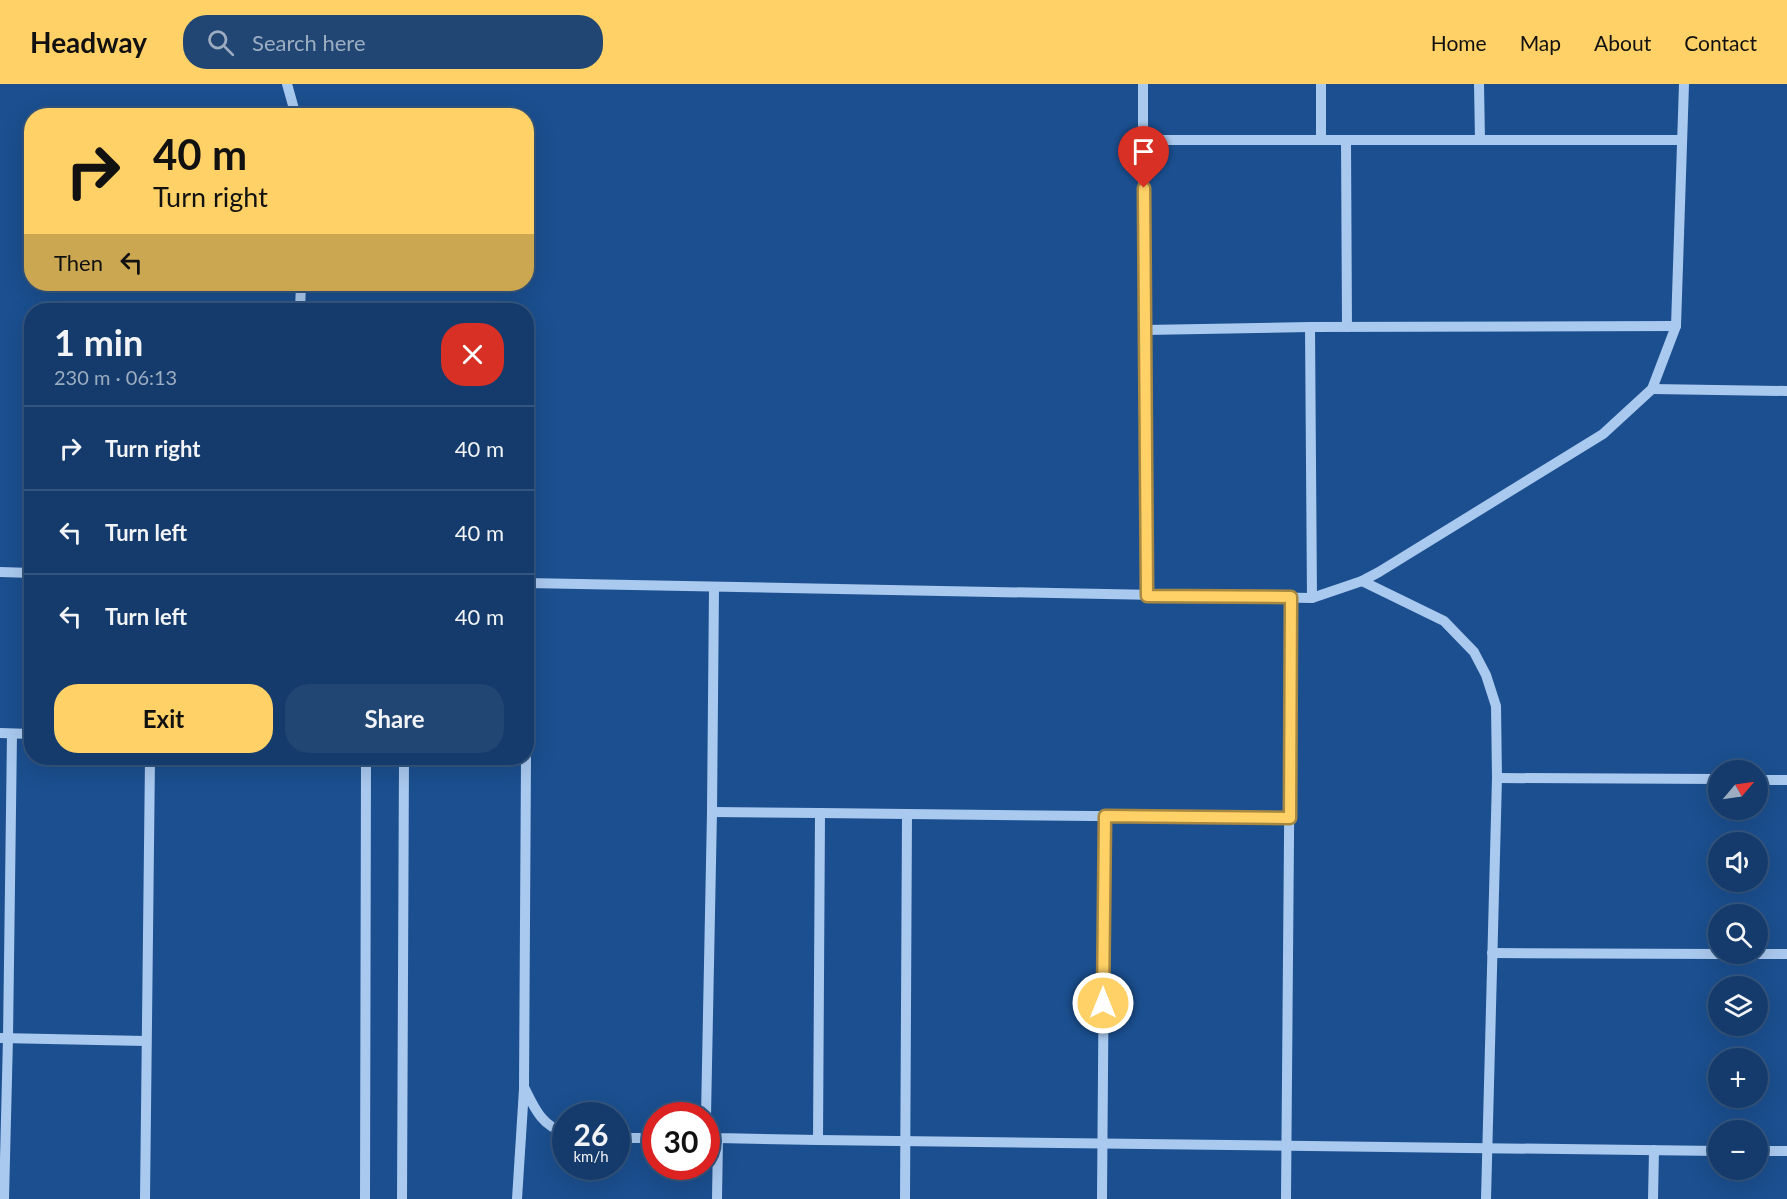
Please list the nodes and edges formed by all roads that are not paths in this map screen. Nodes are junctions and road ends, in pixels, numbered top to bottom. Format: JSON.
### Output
{"nodes":[{"id":1,"x":287,"y":84,"type":"edge"},
{"id":2,"x":1143,"y":84,"type":"edge"},
{"id":3,"x":1321,"y":84,"type":"edge"},
{"id":4,"x":1479,"y":84,"type":"edge"},
{"id":5,"x":1684,"y":84,"type":"edge"},
{"id":6,"x":294,"y":108,"type":"edge"},
{"id":7,"x":1143,"y":140,"type":"junction"},
{"id":8,"x":1321,"y":140,"type":"junction"},
{"id":9,"x":1346,"y":140,"type":"junction"},
{"id":10,"x":1480,"y":140,"type":"junction"},
{"id":11,"x":1682,"y":140,"type":"junction"},
{"id":12,"x":1676,"y":326,"type":"junction"},
{"id":13,"x":1310,"y":327,"type":"junction"},
{"id":14,"x":1347,"y":327,"type":"junction"},
{"id":15,"x":1145,"y":330,"type":"junction"},
{"id":16,"x":1652,"y":389,"type":"junction"},
{"id":17,"x":1787,"y":391,"type":"edge"},
{"id":18,"x":0,"y":572,"type":"edge"},
{"id":19,"x":24,"y":573,"type":"edge"},
{"id":20,"x":1362,"y":581,"type":"junction"},
{"id":21,"x":534,"y":583,"type":"edge"},
{"id":22,"x":714,"y":587,"type":"junction"},
{"id":23,"x":1147,"y":596,"type":"junction"},
{"id":24,"x":1291,"y":597,"type":"junction"},
{"id":25,"x":1312,"y":598,"type":"junction"},
{"id":26,"x":0,"y":734,"type":"edge"},
{"id":27,"x":12,"y":734,"type":"junction"},
{"id":28,"x":24,"y":734,"type":"edge"},
{"id":29,"x":150,"y":765,"type":"edge"},
{"id":30,"x":366,"y":765,"type":"edge"},
{"id":31,"x":404,"y":765,"type":"edge"},
{"id":32,"x":526,"y":765,"type":"edge"},
{"id":33,"x":1497,"y":778,"type":"junction"},
{"id":34,"x":1708,"y":779,"type":"edge"},
{"id":35,"x":1768,"y":780,"type":"edge"},
{"id":36,"x":1787,"y":780,"type":"edge"},
{"id":37,"x":712,"y":812,"type":"junction"},
{"id":38,"x":820,"y":813,"type":"junction"},
{"id":39,"x":907,"y":814,"type":"junction"},
{"id":40,"x":1105,"y":816,"type":"junction"},
{"id":41,"x":1290,"y":818,"type":"junction"},
{"id":42,"x":1492,"y":953,"type":"junction"},
{"id":43,"x":1708,"y":954,"type":"edge"},
{"id":44,"x":1768,"y":954,"type":"edge"},
{"id":45,"x":1787,"y":954,"type":"edge"},
{"id":46,"x":4,"y":1038,"type":"edge"},
{"id":47,"x":146,"y":1041,"type":"junction"},
{"id":48,"x":524,"y":1087,"type":"junction"},
{"id":49,"x":706,"y":1102,"type":"edge"},
{"id":50,"x":552,"y":1126,"type":"edge"},
{"id":51,"x":720,"y":1137,"type":"edge"},
{"id":52,"x":818,"y":1140,"type":"junction"},
{"id":53,"x":905,"y":1141,"type":"junction"},
{"id":54,"x":1102,"y":1143,"type":"junction"},
{"id":55,"x":1287,"y":1146,"type":"junction"},
{"id":56,"x":1488,"y":1148,"type":"junction"},
{"id":57,"x":1654,"y":1150,"type":"junction"},
{"id":58,"x":1708,"y":1150,"type":"edge"},
{"id":59,"x":1768,"y":1151,"type":"edge"},
{"id":60,"x":1787,"y":1151,"type":"edge"},
{"id":61,"x":715,"y":1180,"type":"edge"},
{"id":62,"x":4,"y":1199,"type":"edge"},
{"id":63,"x":145,"y":1199,"type":"edge"},
{"id":64,"x":365,"y":1199,"type":"edge"},
{"id":65,"x":402,"y":1199,"type":"edge"},
{"id":66,"x":517,"y":1199,"type":"edge"},
{"id":67,"x":717,"y":1199,"type":"edge"},
{"id":68,"x":904,"y":1199,"type":"edge"},
{"id":69,"x":1102,"y":1199,"type":"edge"},
{"id":70,"x":1286,"y":1199,"type":"edge"},
{"id":71,"x":1486,"y":1199,"type":"edge"},
{"id":72,"x":1653,"y":1199,"type":"edge"}],
"edges":[{"from":1,"to":6,"type":"street"},
{"from":2,"to":7,"type":"street"},
{"from":3,"to":8,"type":"street"},
{"from":4,"to":10,"type":"street"},
{"from":5,"to":11,"type":"street"},
{"from":7,"to":8,"type":"street"},
{"from":7,"to":15,"type":"street"},
{"from":8,"to":9,"type":"street"},
{"from":9,"to":10,"type":"street"},
{"from":9,"to":14,"type":"street"},
{"from":10,"to":11,"type":"street"},
{"from":11,"to":12,"type":"street"},
{"from":12,"to":14,"type":"street"},
{"from":12,"to":16,"type":"street"},
{"from":13,"to":14,"type":"street"},
{"from":13,"to":15,"type":"street"},
{"from":13,"to":25,"type":"street"},
{"from":15,"to":23,"type":"street"},
{"from":16,"to":17,"type":"street"},
{"from":16,"to":20,"type":"street"},
{"from":18,"to":19,"type":"street"},
{"from":20,"to":25,"type":"street"},
{"from":20,"to":33,"type":"street"},
{"from":21,"to":22,"type":"street"},
{"from":22,"to":23,"type":"street"},
{"from":22,"to":37,"type":"street"},
{"from":23,"to":24,"type":"street"},
{"from":24,"to":25,"type":"street"},
{"from":24,"to":41,"type":"street"},
{"from":26,"to":27,"type":"street"},
{"from":27,"to":28,"type":"street"},
{"from":27,"to":46,"type":"street"},
{"from":29,"to":47,"type":"street"},
{"from":30,"to":64,"type":"street"},
{"from":31,"to":65,"type":"street"},
{"from":32,"to":48,"type":"street"},
{"from":33,"to":34,"type":"street"},
{"from":33,"to":42,"type":"street"},
{"from":35,"to":36,"type":"street"},
{"from":37,"to":38,"type":"street"},
{"from":37,"to":49,"type":"street"},
{"from":38,"to":39,"type":"street"},
{"from":38,"to":52,"type":"street"},
{"from":39,"to":40,"type":"street"},
{"from":39,"to":53,"type":"street"},
{"from":40,"to":41,"type":"street"},
{"from":40,"to":54,"type":"street"},
{"from":41,"to":55,"type":"street"},
{"from":42,"to":43,"type":"street"},
{"from":42,"to":56,"type":"street"},
{"from":44,"to":45,"type":"street"},
{"from":46,"to":47,"type":"street"},
{"from":46,"to":62,"type":"street"},
{"from":47,"to":63,"type":"street"},
{"from":48,"to":50,"type":"street"},
{"from":48,"to":66,"type":"street"},
{"from":51,"to":52,"type":"street"},
{"from":52,"to":53,"type":"street"},
{"from":53,"to":54,"type":"street"},
{"from":53,"to":68,"type":"street"},
{"from":54,"to":55,"type":"street"},
{"from":54,"to":69,"type":"street"},
{"from":55,"to":56,"type":"street"},
{"from":55,"to":70,"type":"street"},
{"from":56,"to":57,"type":"street"},
{"from":56,"to":71,"type":"street"},
{"from":57,"to":58,"type":"street"},
{"from":57,"to":72,"type":"street"},
{"from":59,"to":60,"type":"street"},
{"from":61,"to":67,"type":"street"}]}
